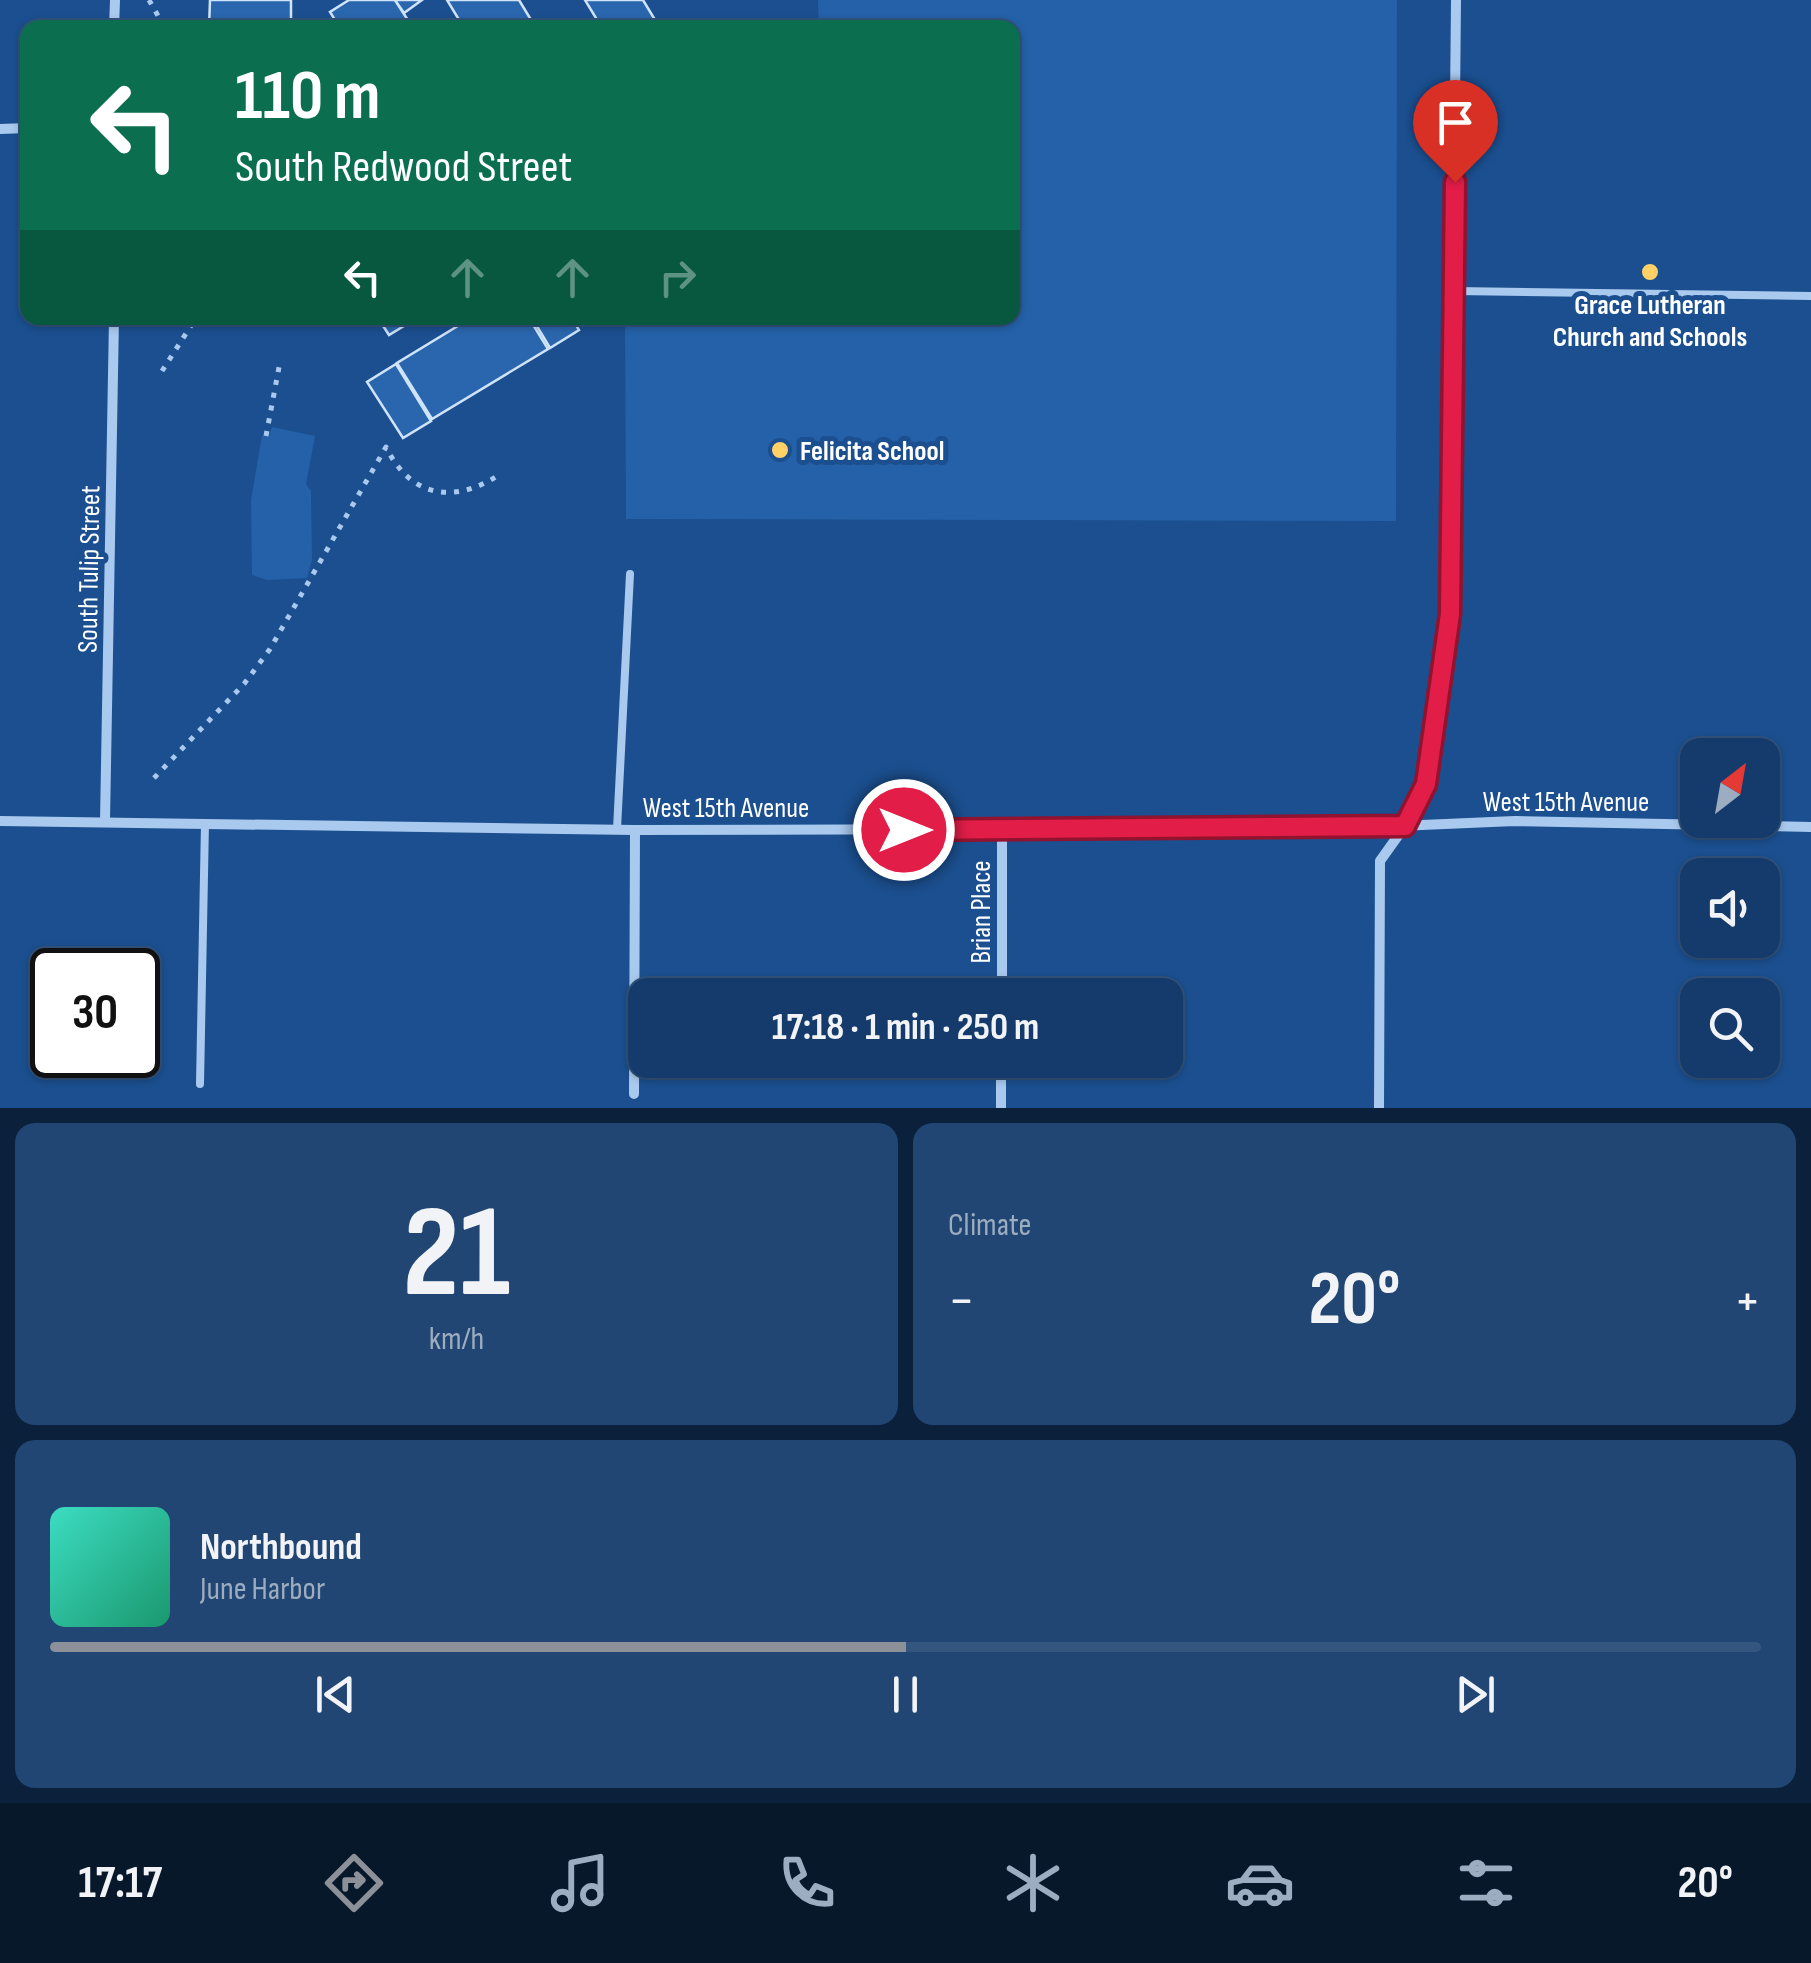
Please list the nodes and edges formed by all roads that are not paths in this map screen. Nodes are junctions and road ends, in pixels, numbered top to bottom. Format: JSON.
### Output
{"nodes":[{"id":1,"x":1456,"y":0,"type":"edge"},
{"id":2,"x":1454,"y":291,"type":"junction"},
{"id":3,"x":1811,"y":296,"type":"edge"},
{"id":4,"x":114,"y":325,"type":"edge"},
{"id":5,"x":630,"y":574,"type":"dead end"},
{"id":6,"x":0,"y":821,"type":"edge"},
{"id":7,"x":105,"y":821,"type":"junction"},
{"id":8,"x":205,"y":823,"type":"junction"},
{"id":9,"x":1405,"y":826,"type":"junction"},
{"id":10,"x":1811,"y":827,"type":"edge"},
{"id":11,"x":1002,"y":828,"type":"junction"},
{"id":12,"x":617,"y":829,"type":"junction"},
{"id":13,"x":635,"y":830,"type":"junction"},
{"id":14,"x":1002,"y":978,"type":"edge"},
{"id":15,"x":1001,"y":1078,"type":"edge"},
{"id":16,"x":200,"y":1084,"type":"dead end"},
{"id":17,"x":634,"y":1094,"type":"dead end"},
{"id":18,"x":1001,"y":1108,"type":"edge"},
{"id":19,"x":1379,"y":1108,"type":"edge"}],
"edges":[{"from":1,"to":2,"type":"street"},
{"from":2,"to":3,"type":"lane"},
{"from":2,"to":9,"type":"street"},
{"from":4,"to":7,"type":"street","name":"South Tulip Street"},
{"from":5,"to":12,"type":"lane"},
{"from":6,"to":7,"type":"street","name":"West 15th Avenue"},
{"from":7,"to":8,"type":"street","name":"West 15th Avenue"},
{"from":8,"to":12,"type":"street","name":"West 15th Avenue"},
{"from":8,"to":16,"type":"lane"},
{"from":9,"to":10,"type":"street","name":"West 15th Avenue"},
{"from":9,"to":11,"type":"street","name":"West 15th Avenue"},
{"from":9,"to":19,"type":"street"},
{"from":11,"to":13,"type":"street","name":"West 15th Avenue"},
{"from":11,"to":14,"type":"street","name":"Brian Place"},
{"from":12,"to":13,"type":"street","name":"West 15th Avenue"},
{"from":13,"to":17,"type":"street"},
{"from":15,"to":18,"type":"street"}]}
